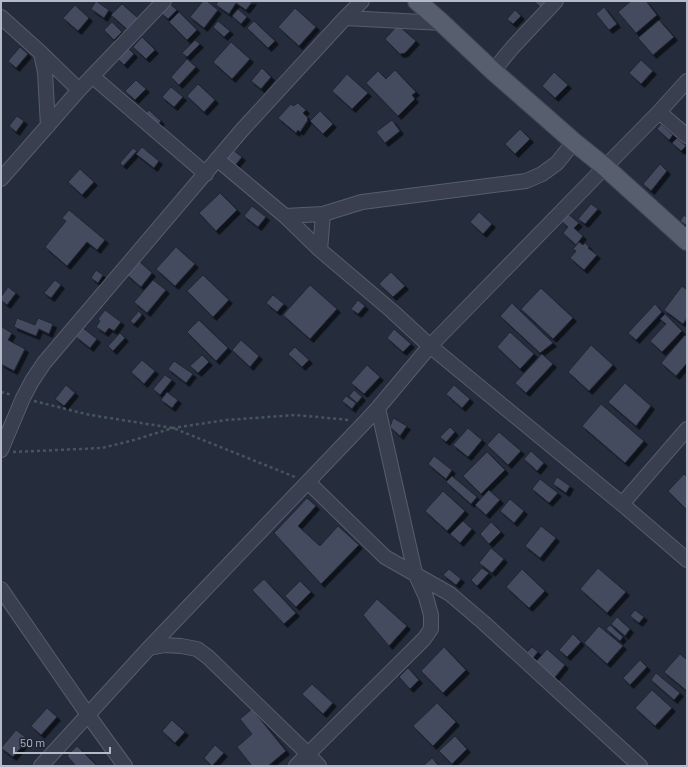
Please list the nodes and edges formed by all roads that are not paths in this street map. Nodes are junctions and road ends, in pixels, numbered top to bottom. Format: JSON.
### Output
{"nodes":[{"id":1,"x":164,"y":1,"type":"edge"},
{"id":2,"x":362,"y":1,"type":"edge"},
{"id":3,"x":417,"y":1,"type":"edge"},
{"id":4,"x":556,"y":1,"type":"edge"},
{"id":5,"x":1,"y":18,"type":"edge"},
{"id":6,"x":345,"y":18,"type":"junction"},
{"id":7,"x":442,"y":23,"type":"junction"},
{"id":8,"x":41,"y":53,"type":"junction"},
{"id":9,"x":493,"y":71,"type":"junction"},
{"id":10,"x":92,"y":76,"type":"junction"},
{"id":11,"x":687,"y":81,"type":"edge"},
{"id":12,"x":79,"y":90,"type":"junction"},
{"id":13,"x":659,"y":112,"type":"junction"},
{"id":14,"x":48,"y":126,"type":"junction"},
{"id":15,"x":687,"y":136,"type":"edge"},
{"id":16,"x":574,"y":142,"type":"junction"},
{"id":17,"x":217,"y":159,"type":"junction"},
{"id":18,"x":605,"y":167,"type":"junction"},
{"id":19,"x":206,"y":174,"type":"junction"},
{"id":20,"x":1,"y":179,"type":"edge"},
{"id":21,"x":323,"y":214,"type":"junction"},
{"id":22,"x":285,"y":216,"type":"junction"},
{"id":23,"x":687,"y":241,"type":"edge"},
{"id":24,"x":320,"y":250,"type":"junction"},
{"id":25,"x":430,"y":346,"type":"junction"},
{"id":26,"x":378,"y":408,"type":"junction"},
{"id":27,"x":687,"y":429,"type":"edge"},
{"id":28,"x":4,"y":451,"type":"edge"},
{"id":29,"x":308,"y":482,"type":"junction"},
{"id":30,"x":622,"y":504,"type":"junction"},
{"id":31,"x":687,"y":560,"type":"edge"},
{"id":32,"x":415,"y":573,"type":"junction"},
{"id":33,"x":1,"y":589,"type":"edge"},
{"id":34,"x":149,"y":648,"type":"junction"},
{"id":35,"x":88,"y":715,"type":"junction"},
{"id":36,"x":308,"y":754,"type":"junction"},
{"id":37,"x":41,"y":766,"type":"edge"},
{"id":38,"x":125,"y":766,"type":"edge"},
{"id":39,"x":296,"y":766,"type":"edge"},
{"id":40,"x":319,"y":766,"type":"edge"},
{"id":41,"x":640,"y":766,"type":"edge"}],
"edges":[{"from":1,"to":10,"type":"street"},
{"from":2,"to":6,"type":"street"},
{"from":3,"to":7,"type":"main road"},
{"from":4,"to":9,"type":"street"},
{"from":5,"to":8,"type":"street"},
{"from":6,"to":7,"type":"street"},
{"from":6,"to":17,"type":"street"},
{"from":7,"to":9,"type":"main road"},
{"from":8,"to":12,"type":"street"},
{"from":8,"to":14,"type":"street"},
{"from":9,"to":16,"type":"main road"},
{"from":10,"to":12,"type":"street"},
{"from":10,"to":19,"type":"street"},
{"from":11,"to":13,"type":"street"},
{"from":12,"to":14,"type":"street"},
{"from":13,"to":15,"type":"street"},
{"from":13,"to":18,"type":"street"},
{"from":14,"to":20,"type":"street"},
{"from":16,"to":18,"type":"main road"},
{"from":16,"to":21,"type":"street"},
{"from":17,"to":19,"type":"street"},
{"from":17,"to":22,"type":"street"},
{"from":18,"to":23,"type":"main road"},
{"from":18,"to":25,"type":"street"},
{"from":19,"to":28,"type":"street"},
{"from":21,"to":22,"type":"street"},
{"from":21,"to":24,"type":"street"},
{"from":22,"to":24,"type":"street"},
{"from":24,"to":25,"type":"street"},
{"from":25,"to":26,"type":"street"},
{"from":25,"to":30,"type":"street"},
{"from":26,"to":29,"type":"street"},
{"from":26,"to":32,"type":"street"},
{"from":27,"to":30,"type":"street"},
{"from":29,"to":32,"type":"street"},
{"from":29,"to":34,"type":"street"},
{"from":30,"to":31,"type":"street"},
{"from":32,"to":36,"type":"street"},
{"from":32,"to":41,"type":"street"},
{"from":33,"to":35,"type":"street"},
{"from":34,"to":35,"type":"street"},
{"from":34,"to":36,"type":"street"},
{"from":35,"to":37,"type":"street"},
{"from":35,"to":38,"type":"street"},
{"from":36,"to":39,"type":"street"},
{"from":36,"to":40,"type":"street"}]}
